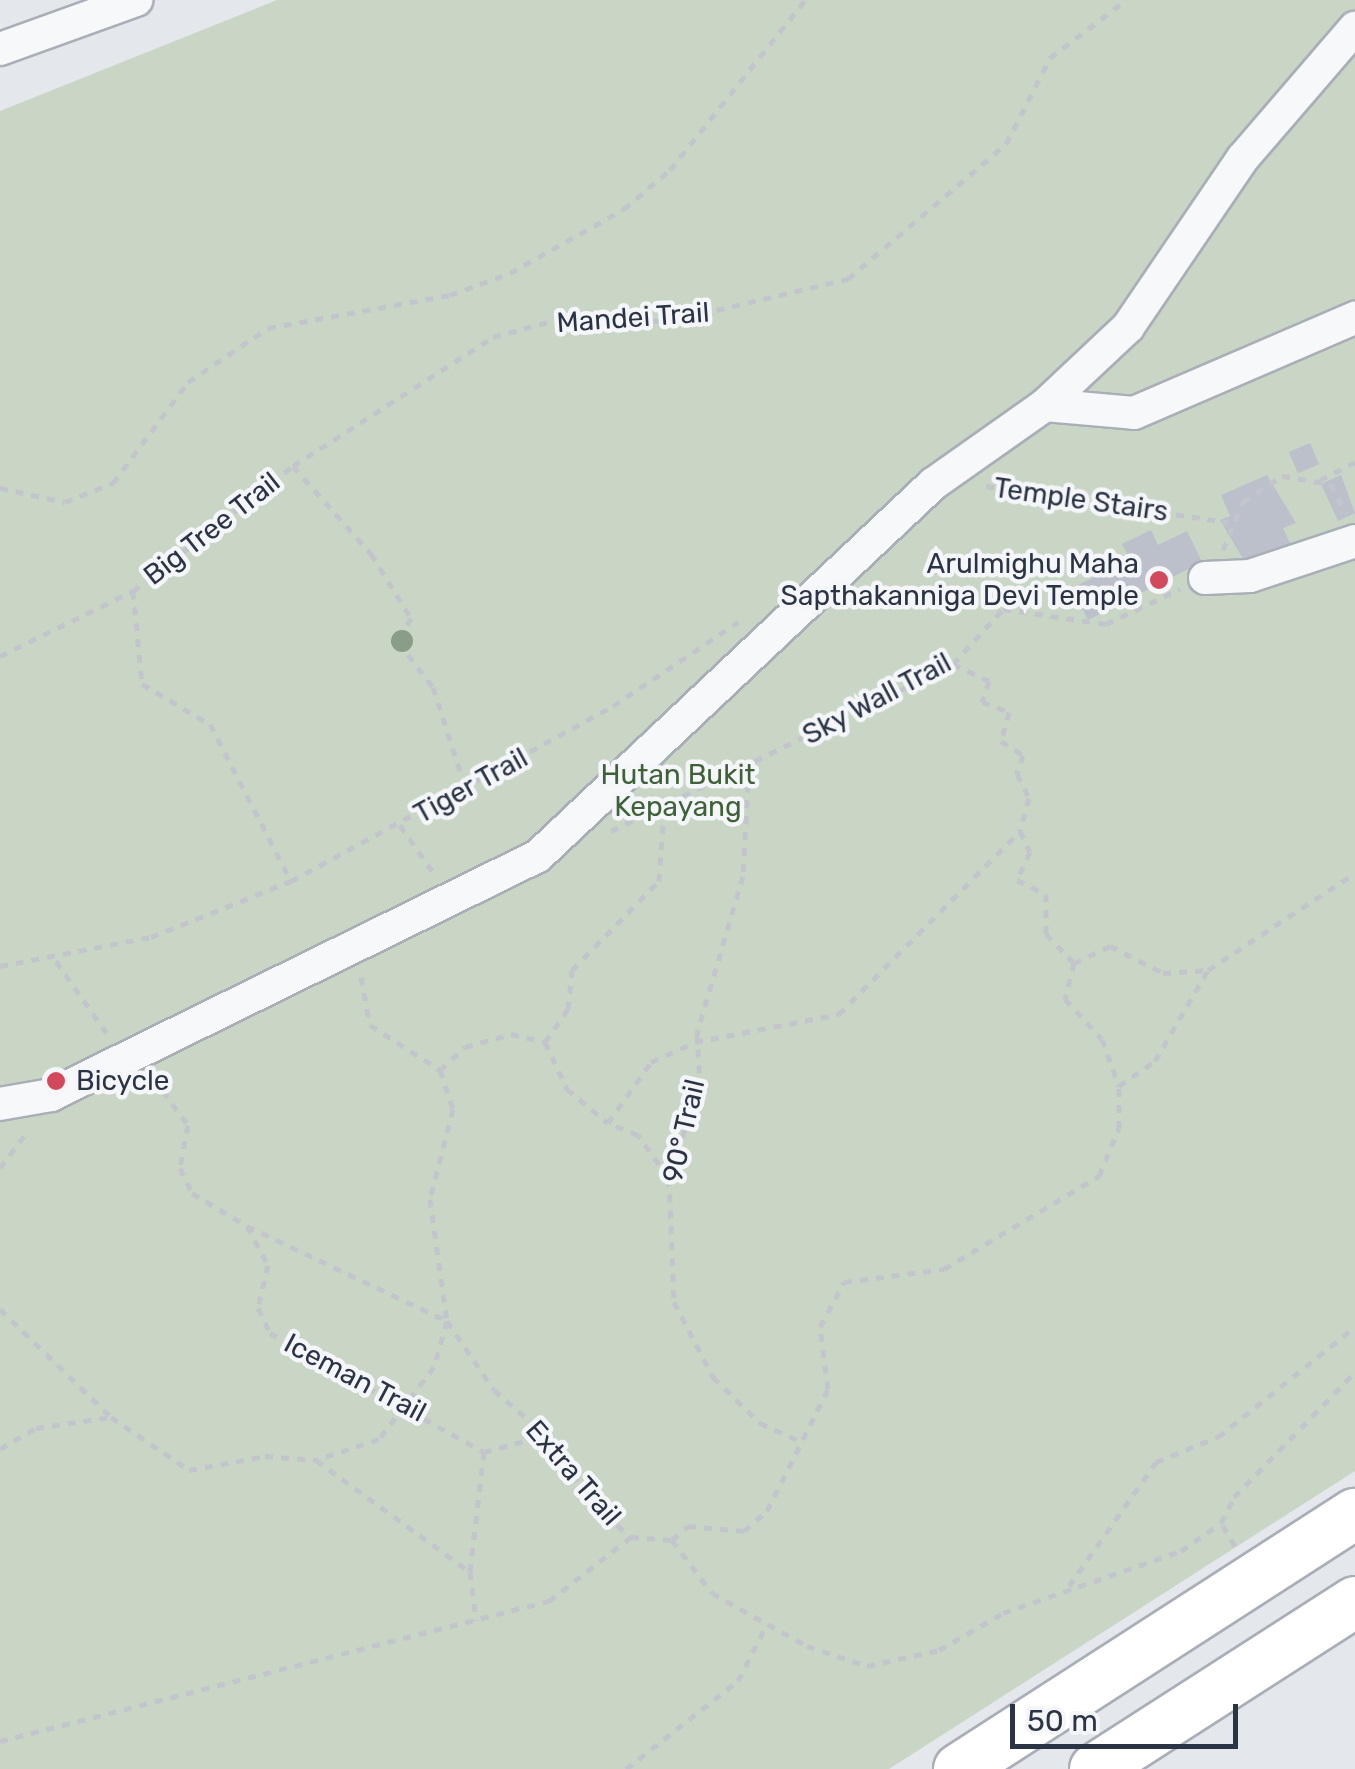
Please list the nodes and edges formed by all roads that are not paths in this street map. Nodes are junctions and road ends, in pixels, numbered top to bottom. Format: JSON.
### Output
{"nodes":[{"id":1,"x":136,"y":0,"type":"edge"},
{"id":2,"x":64,"y":11,"type":"edge"},
{"id":3,"x":1355,"y":28,"type":"edge"},
{"id":4,"x":0,"y":49,"type":"edge"},
{"id":5,"x":1355,"y":318,"type":"edge"},
{"id":6,"x":1045,"y":405,"type":"junction"},
{"id":7,"x":1352,"y":530,"type":"edge"},
{"id":8,"x":1217,"y":577,"type":"road end"},
{"id":9,"x":0,"y":1104,"type":"edge"},
{"id":10,"x":1355,"y":1514,"type":"edge"},
{"id":11,"x":1355,"y":1602,"type":"edge"},
{"id":12,"x":959,"y":1769,"type":"edge"},
{"id":13,"x":1095,"y":1769,"type":"edge"}],
"edges":[{"from":1,"to":2,"type":"street"},
{"from":2,"to":4,"type":"street"},
{"from":3,"to":6,"type":"street"},
{"from":5,"to":6,"type":"street"},
{"from":6,"to":9,"type":"street"},
{"from":7,"to":8,"type":"street"},
{"from":10,"to":12,"type":"highway"},
{"from":11,"to":13,"type":"highway"}]}
